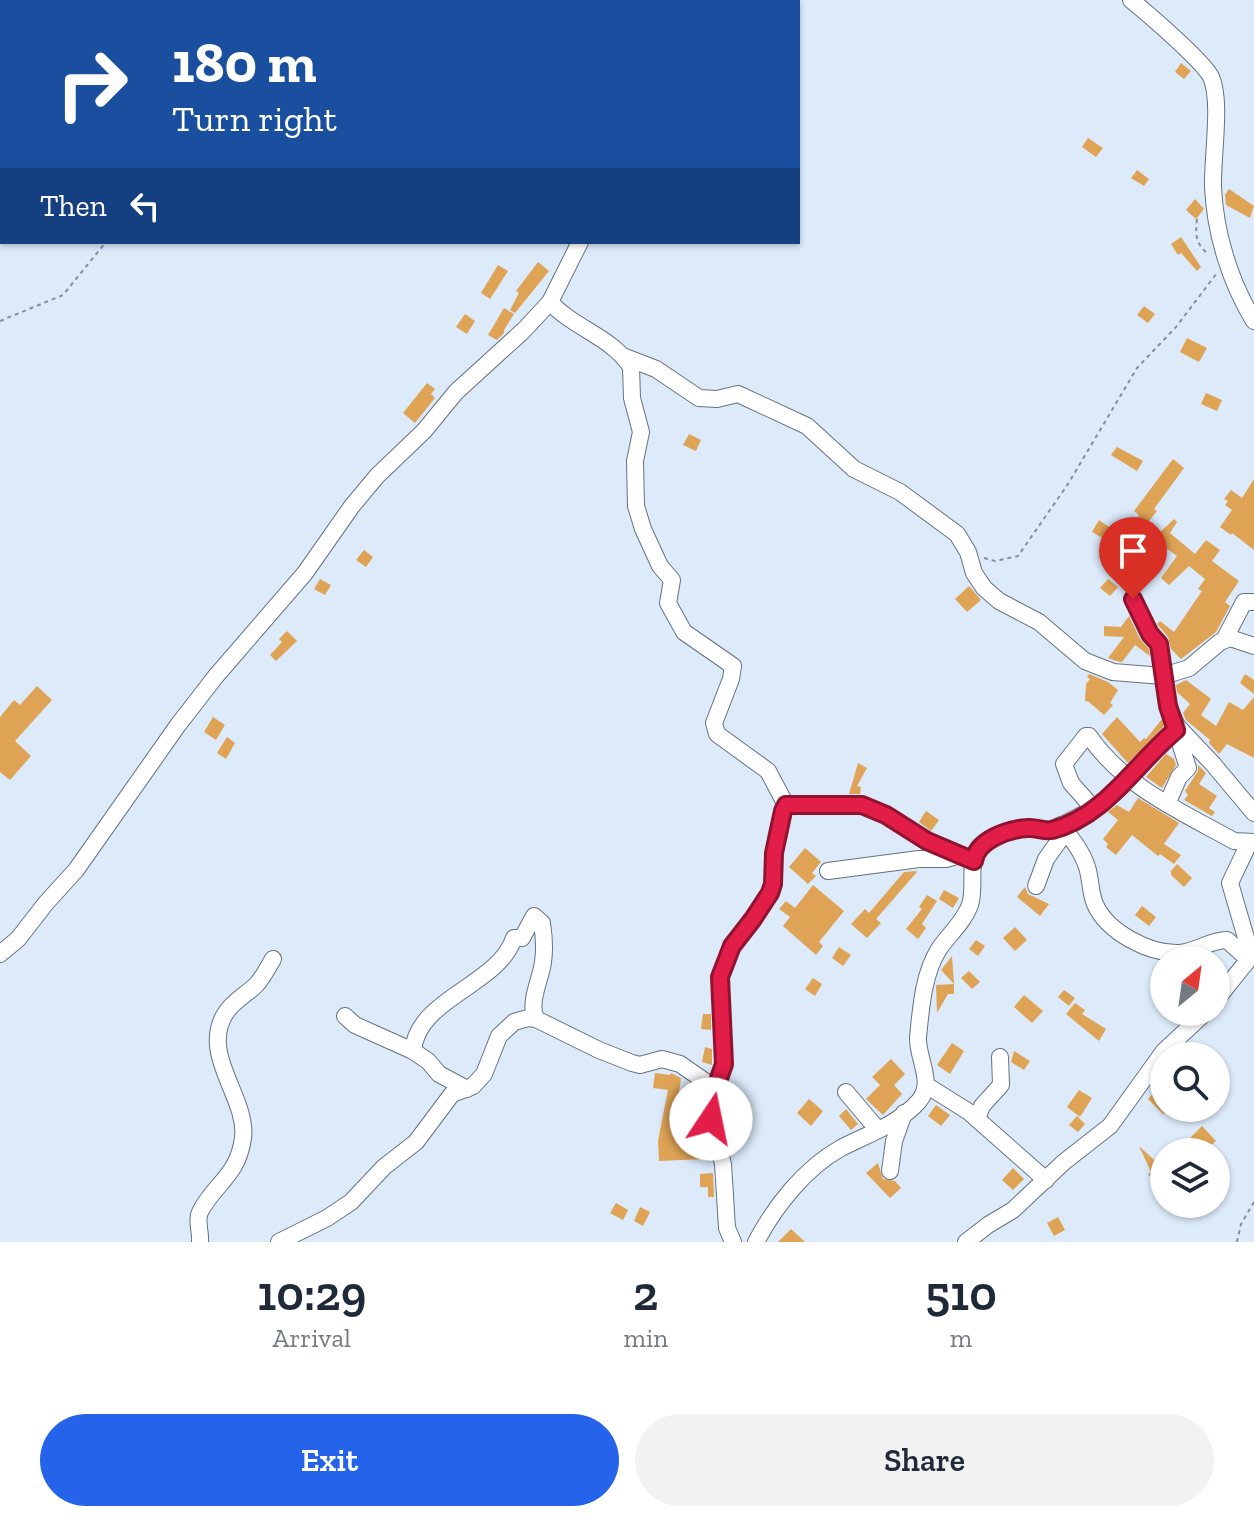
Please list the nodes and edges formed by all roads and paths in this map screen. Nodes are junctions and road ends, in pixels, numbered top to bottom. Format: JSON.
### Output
{"nodes":[{"id":1,"x":1131,"y":0,"type":"edge"},
{"id":2,"x":1197,"y":219,"type":"dead end"},
{"id":3,"x":104,"y":244,"type":"edge"},
{"id":4,"x":579,"y":244,"type":"edge"},
{"id":5,"x":1226,"y":261,"type":"junction"},
{"id":6,"x":550,"y":302,"type":"junction"},
{"id":7,"x":0,"y":321,"type":"edge"},
{"id":8,"x":1254,"y":321,"type":"edge"},
{"id":9,"x":625,"y":357,"type":"junction"},
{"id":10,"x":968,"y":552,"type":"junction"},
{"id":11,"x":1133,"y":599,"type":"dead end"},
{"id":12,"x":1254,"y":602,"type":"edge"},
{"id":13,"x":1224,"y":640,"type":"junction"},
{"id":14,"x":1254,"y":646,"type":"edge"},
{"id":15,"x":1163,"y":676,"type":"junction"},
{"id":16,"x":1176,"y":728,"type":"junction"},
{"id":17,"x":1128,"y":780,"type":"junction"},
{"id":18,"x":1167,"y":804,"type":"junction"},
{"id":19,"x":786,"y":805,"type":"junction"},
{"id":20,"x":1094,"y":809,"type":"junction"},
{"id":21,"x":1254,"y":813,"type":"edge"},
{"id":22,"x":1064,"y":828,"type":"junction"},
{"id":23,"x":1251,"y":843,"type":"edge"},
{"id":24,"x":967,"y":858,"type":"junction"},
{"id":25,"x":828,"y":871,"type":"dead end"},
{"id":26,"x":1036,"y":886,"type":"dead end"},
{"id":27,"x":1,"y":952,"type":"edge"},
{"id":28,"x":1251,"y":955,"type":"edge"},
{"id":29,"x":273,"y":959,"type":"dead end"},
{"id":30,"x":1230,"y":982,"type":"edge"},
{"id":31,"x":345,"y":1016,"type":"dead end"},
{"id":32,"x":536,"y":1019,"type":"junction"},
{"id":33,"x":1191,"y":1026,"type":"edge"},
{"id":34,"x":413,"y":1051,"type":"junction"},
{"id":35,"x":1000,"y":1057,"type":"dead end"},
{"id":36,"x":926,"y":1085,"type":"junction"},
{"id":37,"x":467,"y":1089,"type":"junction"},
{"id":38,"x":716,"y":1089,"type":"junction"},
{"id":39,"x":846,"y":1092,"type":"dead end"},
{"id":40,"x":904,"y":1113,"type":"junction"},
{"id":41,"x":977,"y":1119,"type":"junction"},
{"id":42,"x":878,"y":1130,"type":"junction"},
{"id":43,"x":890,"y":1171,"type":"dead end"},
{"id":44,"x":1046,"y":1180,"type":"junction"},
{"id":45,"x":1254,"y":1202,"type":"edge"},
{"id":46,"x":200,"y":1242,"type":"edge"},
{"id":47,"x":279,"y":1242,"type":"edge"},
{"id":48,"x":733,"y":1242,"type":"edge"},
{"id":49,"x":756,"y":1242,"type":"edge"},
{"id":50,"x":966,"y":1242,"type":"edge"},
{"id":51,"x":1238,"y":1242,"type":"edge"}],
"edges":[{"from":1,"to":5,"type":"street"},
{"from":2,"to":5,"type":"path"},
{"from":3,"to":7,"type":"path"},
{"from":4,"to":6,"type":"street"},
{"from":5,"to":8,"type":"street"},
{"from":5,"to":10,"type":"path"},
{"from":6,"to":9,"type":"street"},
{"from":6,"to":27,"type":"street"},
{"from":9,"to":10,"type":"street"},
{"from":9,"to":19,"type":"street"},
{"from":10,"to":15,"type":"street"},
{"from":11,"to":15,"type":"street"},
{"from":12,"to":13,"type":"street"},
{"from":13,"to":14,"type":"street"},
{"from":13,"to":15,"type":"street"},
{"from":15,"to":16,"type":"street"},
{"from":16,"to":17,"type":"street"},
{"from":16,"to":18,"type":"street"},
{"from":16,"to":21,"type":"street"},
{"from":17,"to":18,"type":"street"},
{"from":17,"to":20,"type":"street"},
{"from":17,"to":20,"type":"street"},
{"from":18,"to":23,"type":"street"},
{"from":19,"to":24,"type":"street"},
{"from":19,"to":38,"type":"street"},
{"from":20,"to":22,"type":"street"},
{"from":22,"to":24,"type":"street"},
{"from":22,"to":26,"type":"street"},
{"from":22,"to":28,"type":"street"},
{"from":23,"to":28,"type":"street"},
{"from":24,"to":25,"type":"street"},
{"from":24,"to":36,"type":"street"},
{"from":28,"to":30,"type":"street"},
{"from":29,"to":46,"type":"street"},
{"from":31,"to":34,"type":"street"},
{"from":32,"to":34,"type":"street"},
{"from":32,"to":37,"type":"street"},
{"from":32,"to":38,"type":"street"},
{"from":33,"to":44,"type":"street"},
{"from":34,"to":37,"type":"street"},
{"from":35,"to":41,"type":"street"},
{"from":36,"to":40,"type":"street"},
{"from":36,"to":41,"type":"street"},
{"from":37,"to":47,"type":"street"},
{"from":38,"to":48,"type":"street"},
{"from":39,"to":42,"type":"street"},
{"from":40,"to":42,"type":"street"},
{"from":40,"to":43,"type":"street"},
{"from":41,"to":44,"type":"street"},
{"from":42,"to":49,"type":"street"},
{"from":44,"to":50,"type":"street"},
{"from":45,"to":51,"type":"path"}]}
